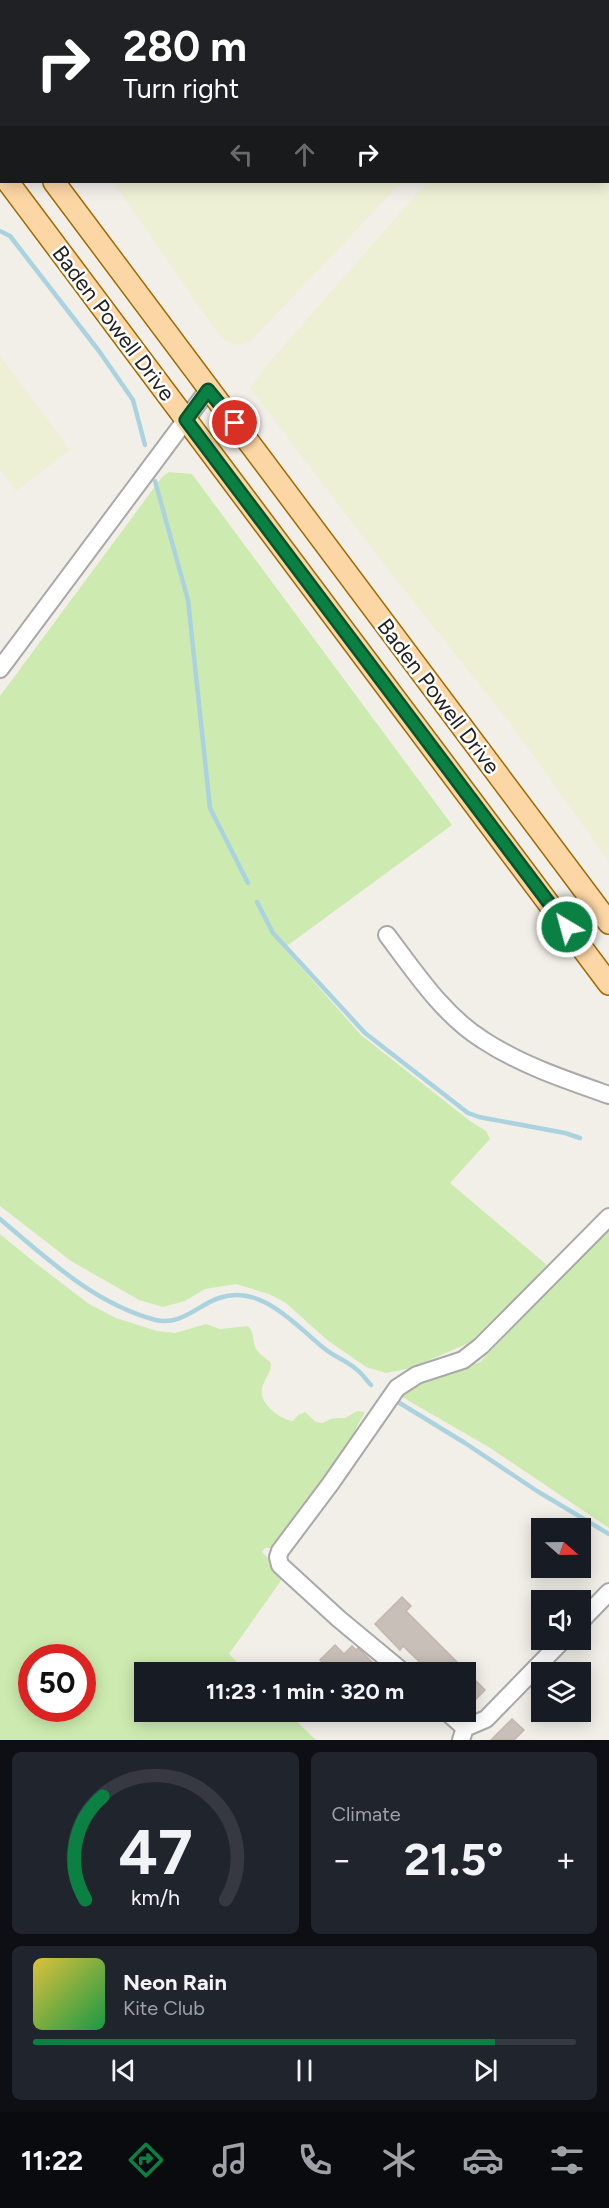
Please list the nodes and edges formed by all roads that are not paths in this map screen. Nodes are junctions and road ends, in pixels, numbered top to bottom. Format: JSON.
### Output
{"nodes":[{"id":1,"x":9,"y":183,"type":"edge"},
{"id":2,"x":55,"y":183,"type":"edge"},
{"id":3,"x":208,"y":390,"type":"junction"},
{"id":4,"x":186,"y":420,"type":"junction"},
{"id":5,"x":0,"y":669,"type":"edge"},
{"id":6,"x":609,"y":923,"type":"edge"},
{"id":7,"x":387,"y":935,"type":"dead end"},
{"id":8,"x":609,"y":984,"type":"edge"},
{"id":9,"x":609,"y":1095,"type":"edge"},
{"id":10,"x":609,"y":1217,"type":"edge"},
{"id":11,"x":609,"y":1592,"type":"edge"},
{"id":12,"x":591,"y":1611,"type":"edge"},
{"id":13,"x":553,"y":1650,"type":"edge"},
{"id":14,"x":391,"y":1662,"type":"edge"},
{"id":15,"x":463,"y":1734,"type":"edge"}],
"edges":[{"from":1,"to":4,"type":"main road","name":"Baden Powell Drive"},
{"from":2,"to":3,"type":"main road","name":"Baden Powell Drive"},
{"from":3,"to":4,"type":"street"},
{"from":3,"to":6,"type":"main road","name":"Baden Powell Drive"},
{"from":4,"to":5,"type":"street"},
{"from":4,"to":8,"type":"main road","name":"Baden Powell Drive"},
{"from":7,"to":9,"type":"street"},
{"from":10,"to":14,"type":"street"},
{"from":11,"to":12,"type":"street"},
{"from":13,"to":15,"type":"street"}]}
